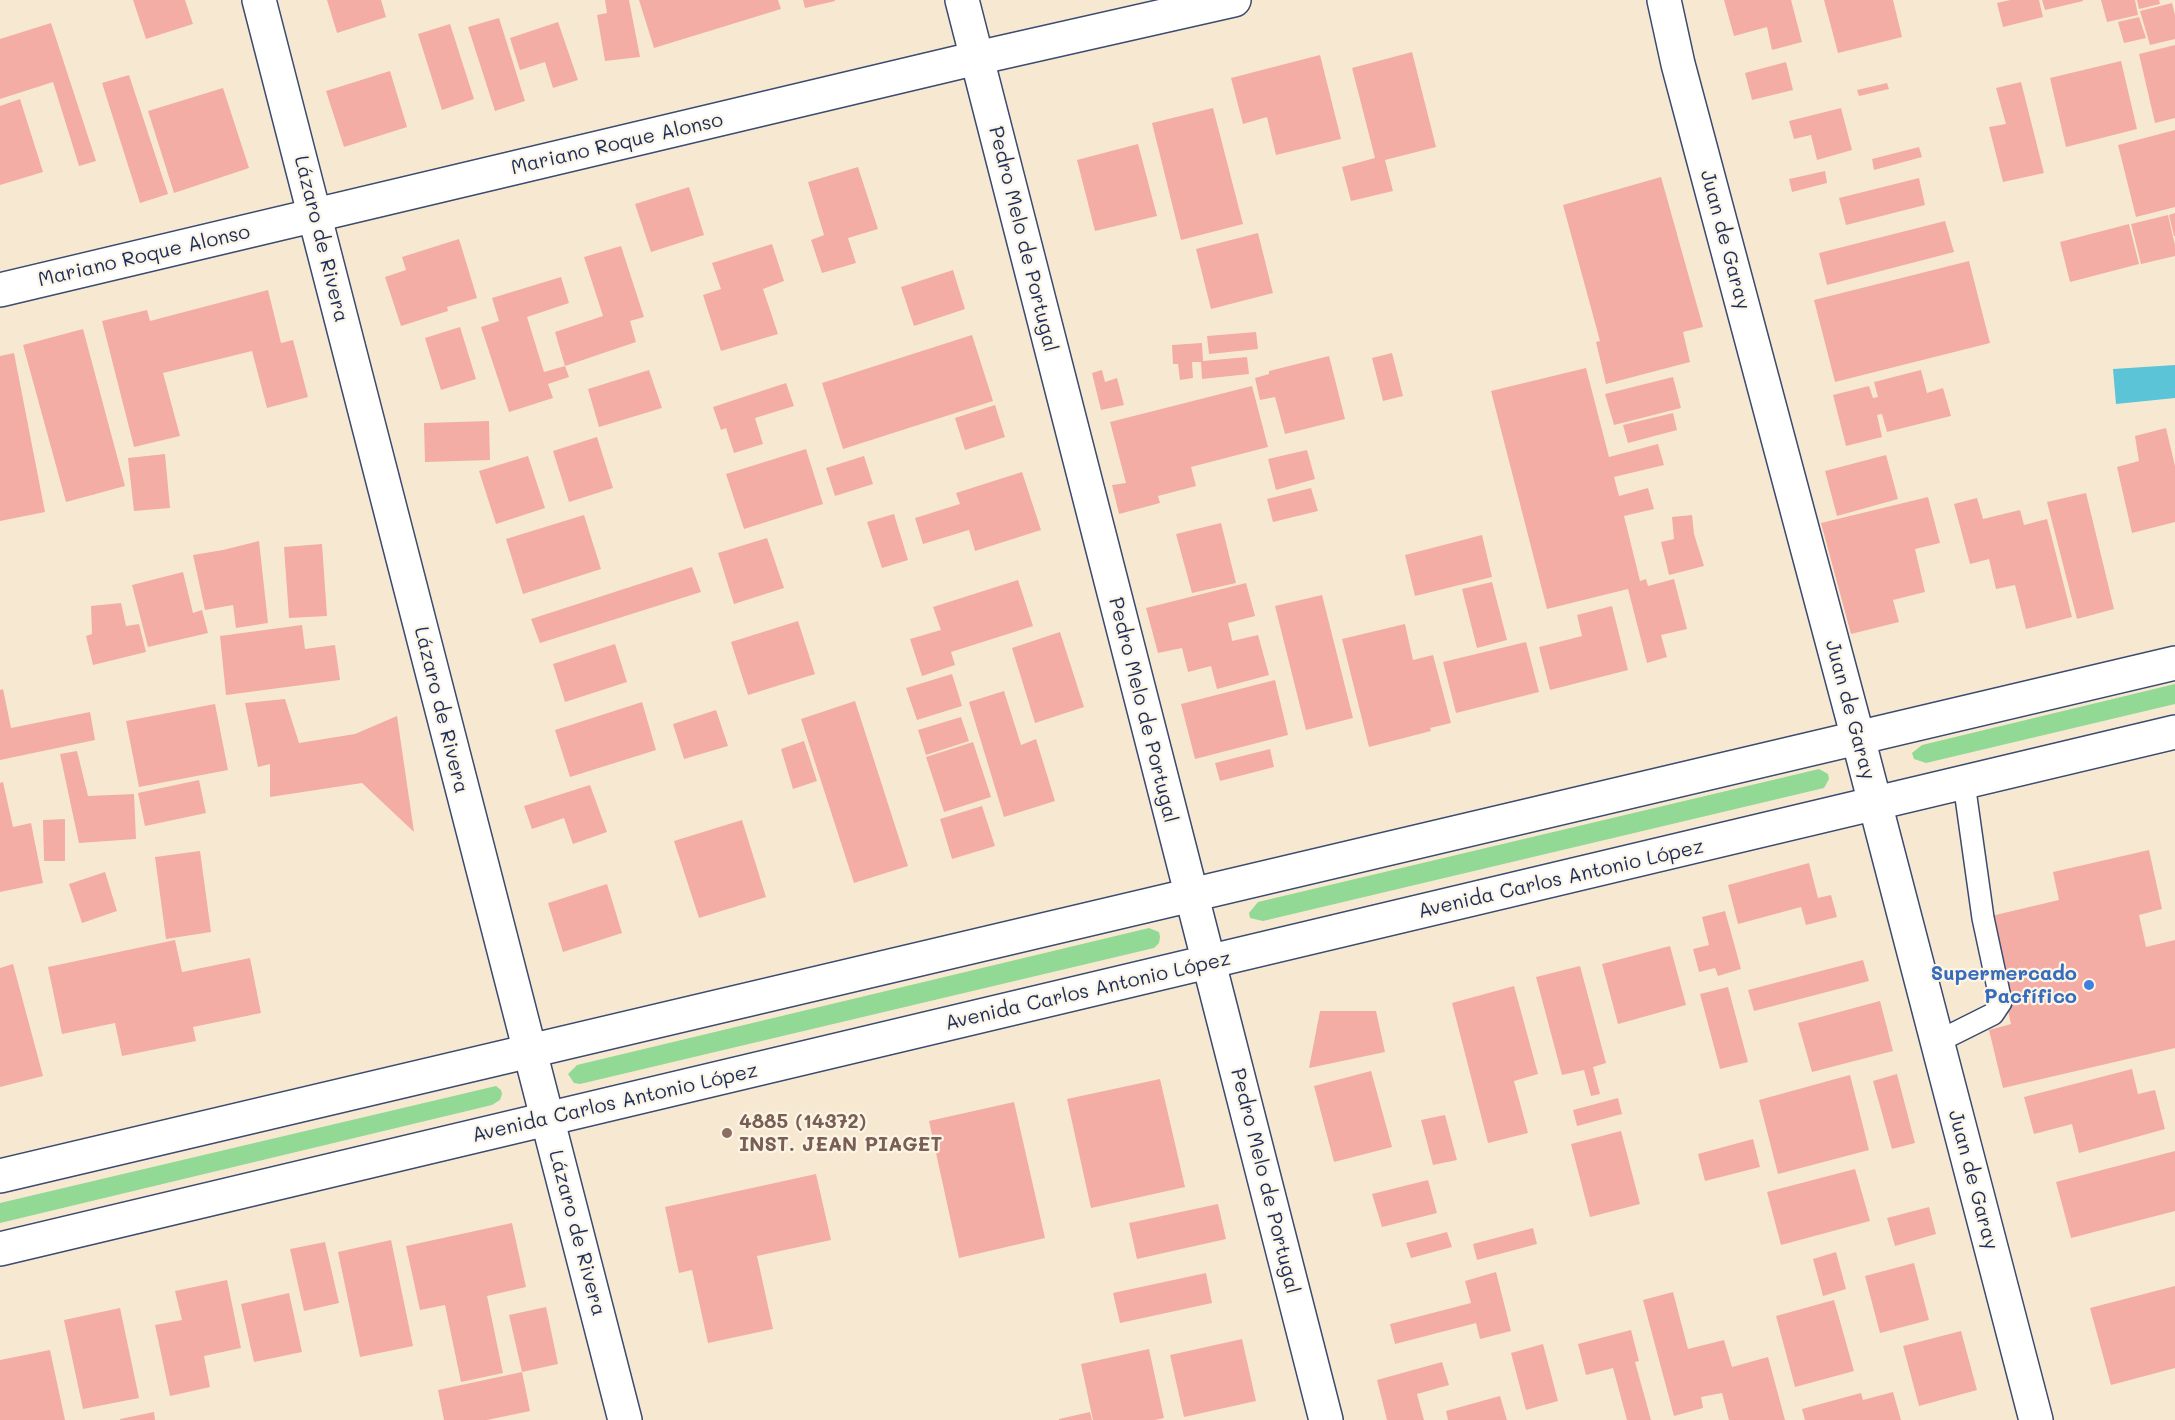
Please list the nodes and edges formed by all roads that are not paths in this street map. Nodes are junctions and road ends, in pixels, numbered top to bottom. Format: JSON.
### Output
{"nodes":[{"id":1,"x":259,"y":0,"type":"edge"},
{"id":2,"x":962,"y":0,"type":"edge"},
{"id":3,"x":1234,"y":0,"type":"edge"},
{"id":4,"x":1664,"y":0,"type":"edge"},
{"id":5,"x":977,"y":58,"type":"junction"},
{"id":6,"x":315,"y":216,"type":"junction"},
{"id":7,"x":0,"y":291,"type":"edge"},
{"id":8,"x":2175,"y":663,"type":"edge"},
{"id":9,"x":2175,"y":732,"type":"edge"},
{"id":10,"x":1858,"y":738,"type":"junction"},
{"id":11,"x":1964,"y":783,"type":"junction"},
{"id":12,"x":1875,"y":805,"type":"junction"},
{"id":13,"x":1191,"y":895,"type":"junction"},
{"id":14,"x":1209,"y":963,"type":"junction"},
{"id":15,"x":1937,"y":1042,"type":"junction"},
{"id":16,"x":530,"y":1052,"type":"junction"},
{"id":17,"x":547,"y":1120,"type":"junction"},
{"id":18,"x":0,"y":1176,"type":"edge"},
{"id":19,"x":0,"y":1249,"type":"edge"},
{"id":20,"x":625,"y":1420,"type":"edge"},
{"id":21,"x":1326,"y":1420,"type":"edge"},
{"id":22,"x":2036,"y":1420,"type":"edge"}],
"edges":[{"from":1,"to":6,"type":"street","name":"Lázaro de Rivera"},
{"from":2,"to":5,"type":"street","name":"Pedro Melo de Portugal"},
{"from":3,"to":5,"type":"street","name":"Mariano Roque Alonso"},
{"from":4,"to":10,"type":"street","name":"Juan de Garay"},
{"from":5,"to":6,"type":"street","name":"Mariano Roque Alonso"},
{"from":5,"to":13,"type":"street","name":"Pedro Melo de Portugal"},
{"from":6,"to":7,"type":"street","name":"Mariano Roque Alonso"},
{"from":6,"to":16,"type":"street","name":"Lázaro de Rivera"},
{"from":8,"to":10,"type":"street"},
{"from":9,"to":11,"type":"street","name":"Avenida Carlos Antonio López"},
{"from":10,"to":12,"type":"street","name":"Juan de Garay"},
{"from":10,"to":13,"type":"street"},
{"from":11,"to":12,"type":"street","name":"Avenida Carlos Antonio López"},
{"from":11,"to":15,"type":"lane"},
{"from":12,"to":14,"type":"street","name":"Avenida Carlos Antonio López"},
{"from":12,"to":15,"type":"street","name":"Juan de Garay"},
{"from":13,"to":14,"type":"street","name":"Pedro Melo de Portugal"},
{"from":13,"to":16,"type":"street"},
{"from":14,"to":17,"type":"street","name":"Avenida Carlos Antonio López"},
{"from":14,"to":21,"type":"street","name":"Pedro Melo de Portugal"},
{"from":15,"to":22,"type":"street","name":"Juan de Garay"},
{"from":16,"to":17,"type":"street","name":"Lázaro de Rivera"},
{"from":16,"to":18,"type":"street"},
{"from":17,"to":19,"type":"street","name":"Avenida Carlos Antonio López"},
{"from":17,"to":20,"type":"street","name":"Lázaro de Rivera"}]}
